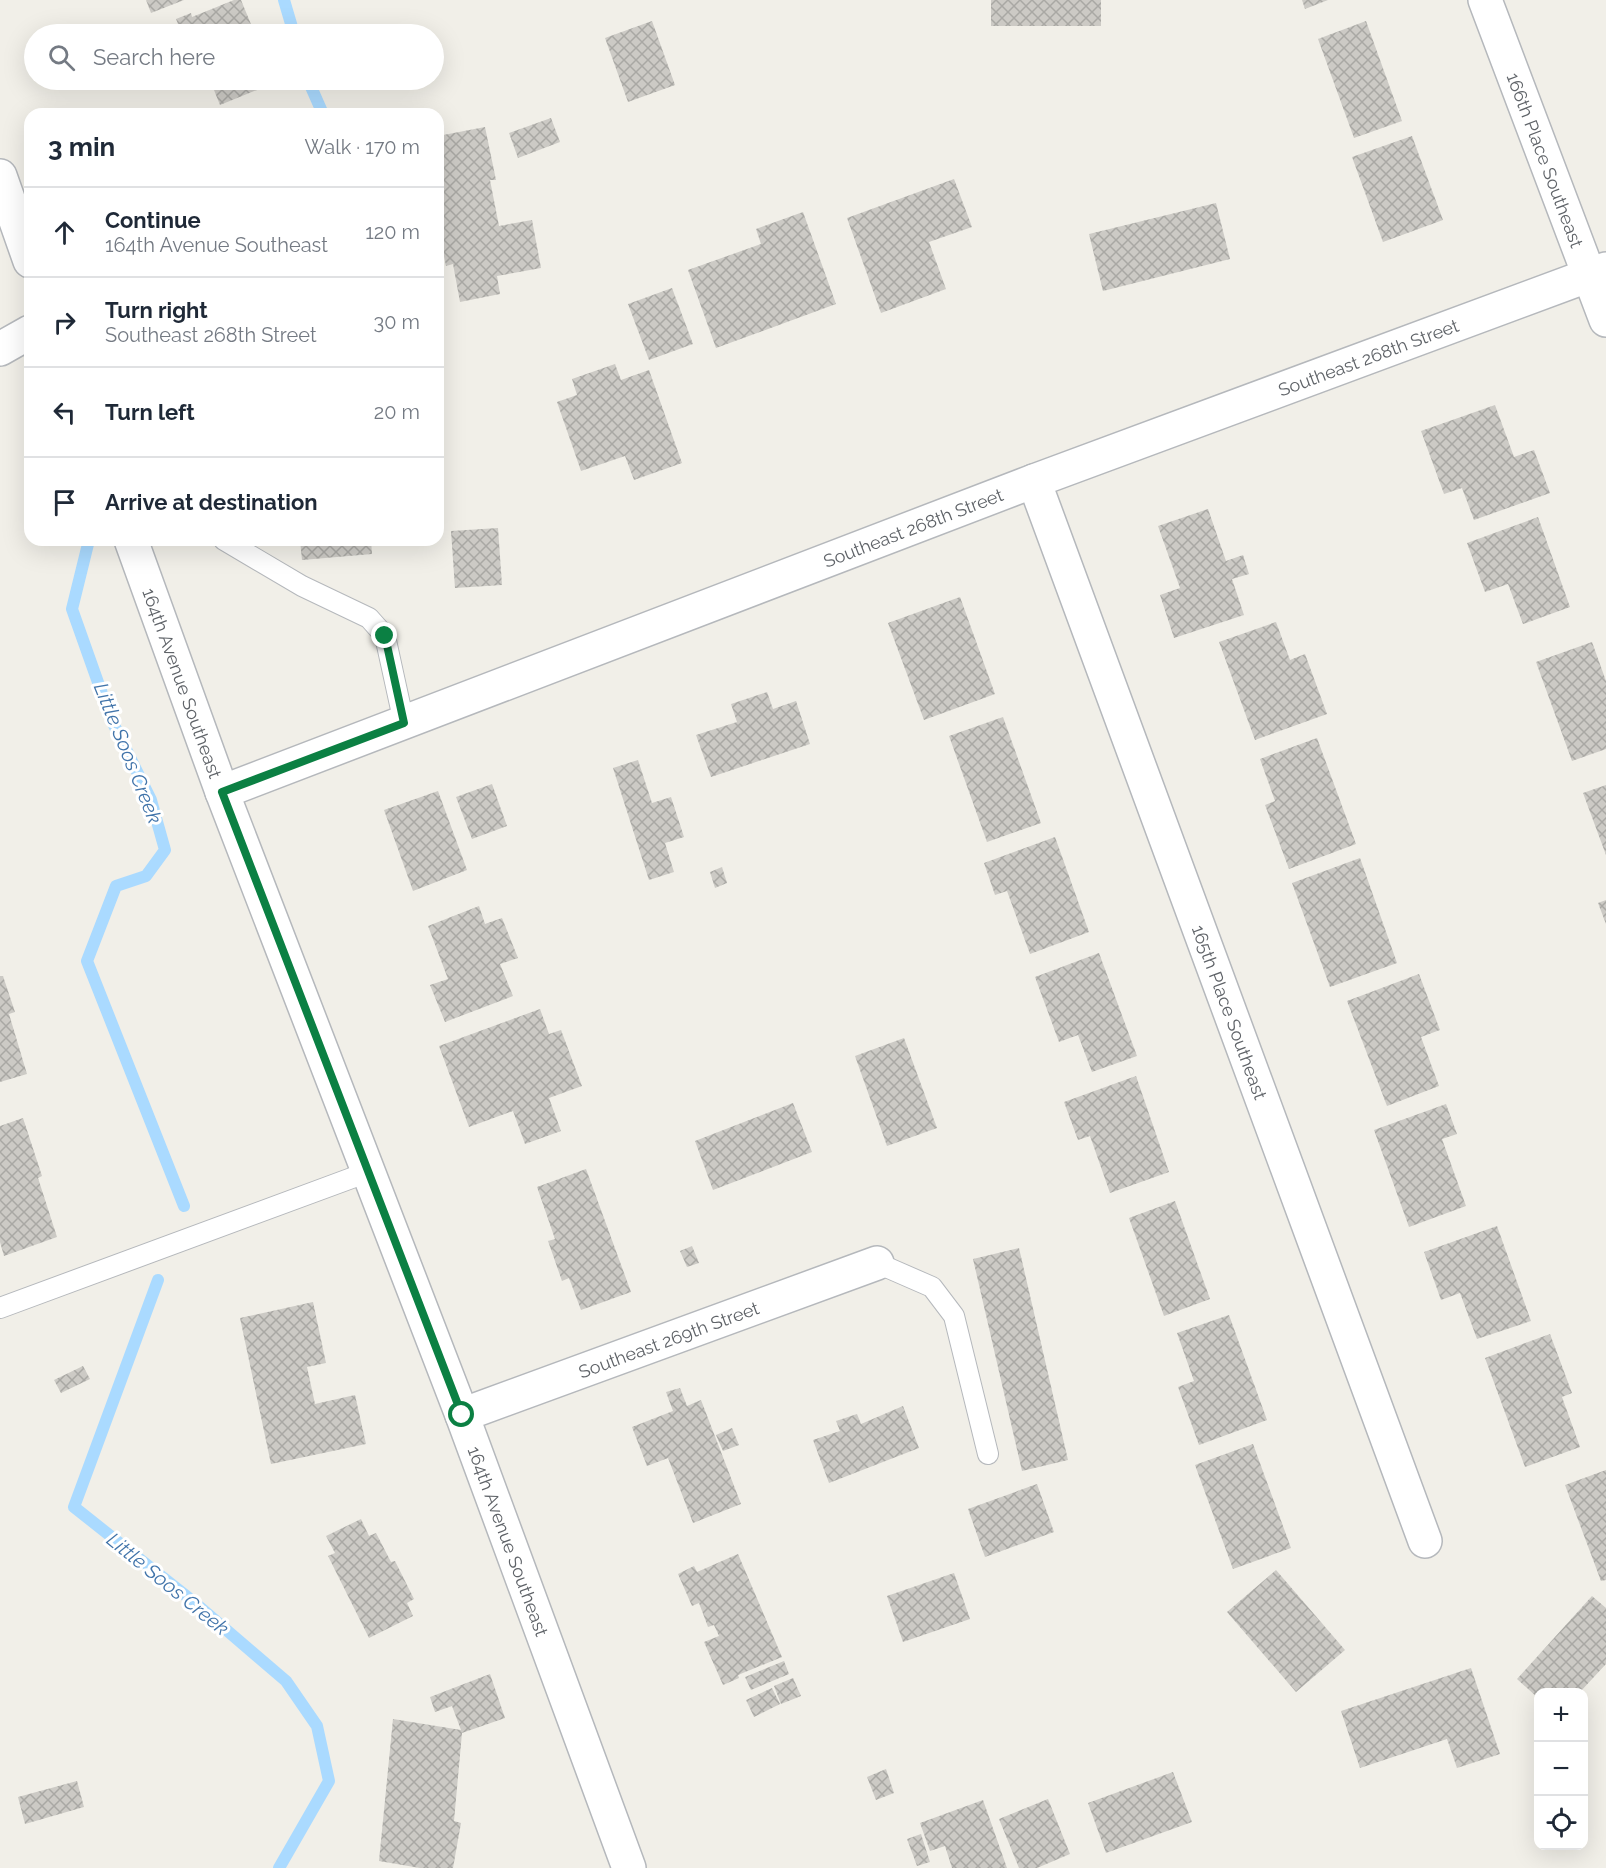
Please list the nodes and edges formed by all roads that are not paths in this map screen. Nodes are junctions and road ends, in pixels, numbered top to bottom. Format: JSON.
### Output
{"nodes":[{"id":1,"x":1485,"y":0,"type":"edge"},
{"id":2,"x":0,"y":176,"type":"edge"},
{"id":3,"x":24,"y":244,"type":"edge"},
{"id":4,"x":1598,"y":272,"type":"edge"},
{"id":5,"x":1606,"y":320,"type":"edge"},
{"id":6,"x":24,"y":335,"type":"edge"},
{"id":7,"x":0,"y":349,"type":"edge"},
{"id":8,"x":1035,"y":481,"type":"junction"},
{"id":9,"x":133,"y":546,"type":"edge"},
{"id":10,"x":234,"y":546,"type":"edge"},
{"id":11,"x":404,"y":723,"type":"junction"},
{"id":12,"x":222,"y":792,"type":"junction"},
{"id":13,"x":368,"y":1172,"type":"junction"},
{"id":14,"x":877,"y":1263,"type":"joint"},
{"id":15,"x":0,"y":1308,"type":"edge"},
{"id":16,"x":462,"y":1415,"type":"junction"},
{"id":17,"x":988,"y":1454,"type":"dead end"},
{"id":18,"x":1425,"y":1541,"type":"dead end"},
{"id":19,"x":629,"y":1868,"type":"edge"}],
"edges":[{"from":1,"to":4,"type":"street","name":"166th Place Southeast"},
{"from":2,"to":3,"type":"street"},
{"from":4,"to":5,"type":"street","name":"166th Place Southeast"},
{"from":4,"to":8,"type":"street","name":"Southeast 268th Street"},
{"from":6,"to":7,"type":"street"},
{"from":8,"to":11,"type":"street","name":"Southeast 268th Street"},
{"from":8,"to":18,"type":"street","name":"165th Place Southeast"},
{"from":9,"to":12,"type":"street","name":"164th Avenue Southeast"},
{"from":10,"to":11,"type":"lane"},
{"from":11,"to":12,"type":"street","name":"Southeast 268th Street"},
{"from":12,"to":13,"type":"street","name":"164th Avenue Southeast"},
{"from":13,"to":15,"type":"lane"},
{"from":13,"to":16,"type":"street","name":"164th Avenue Southeast"},
{"from":14,"to":16,"type":"street","name":"Southeast 269th Street"},
{"from":14,"to":17,"type":"lane"},
{"from":16,"to":19,"type":"street","name":"164th Avenue Southeast"}]}
